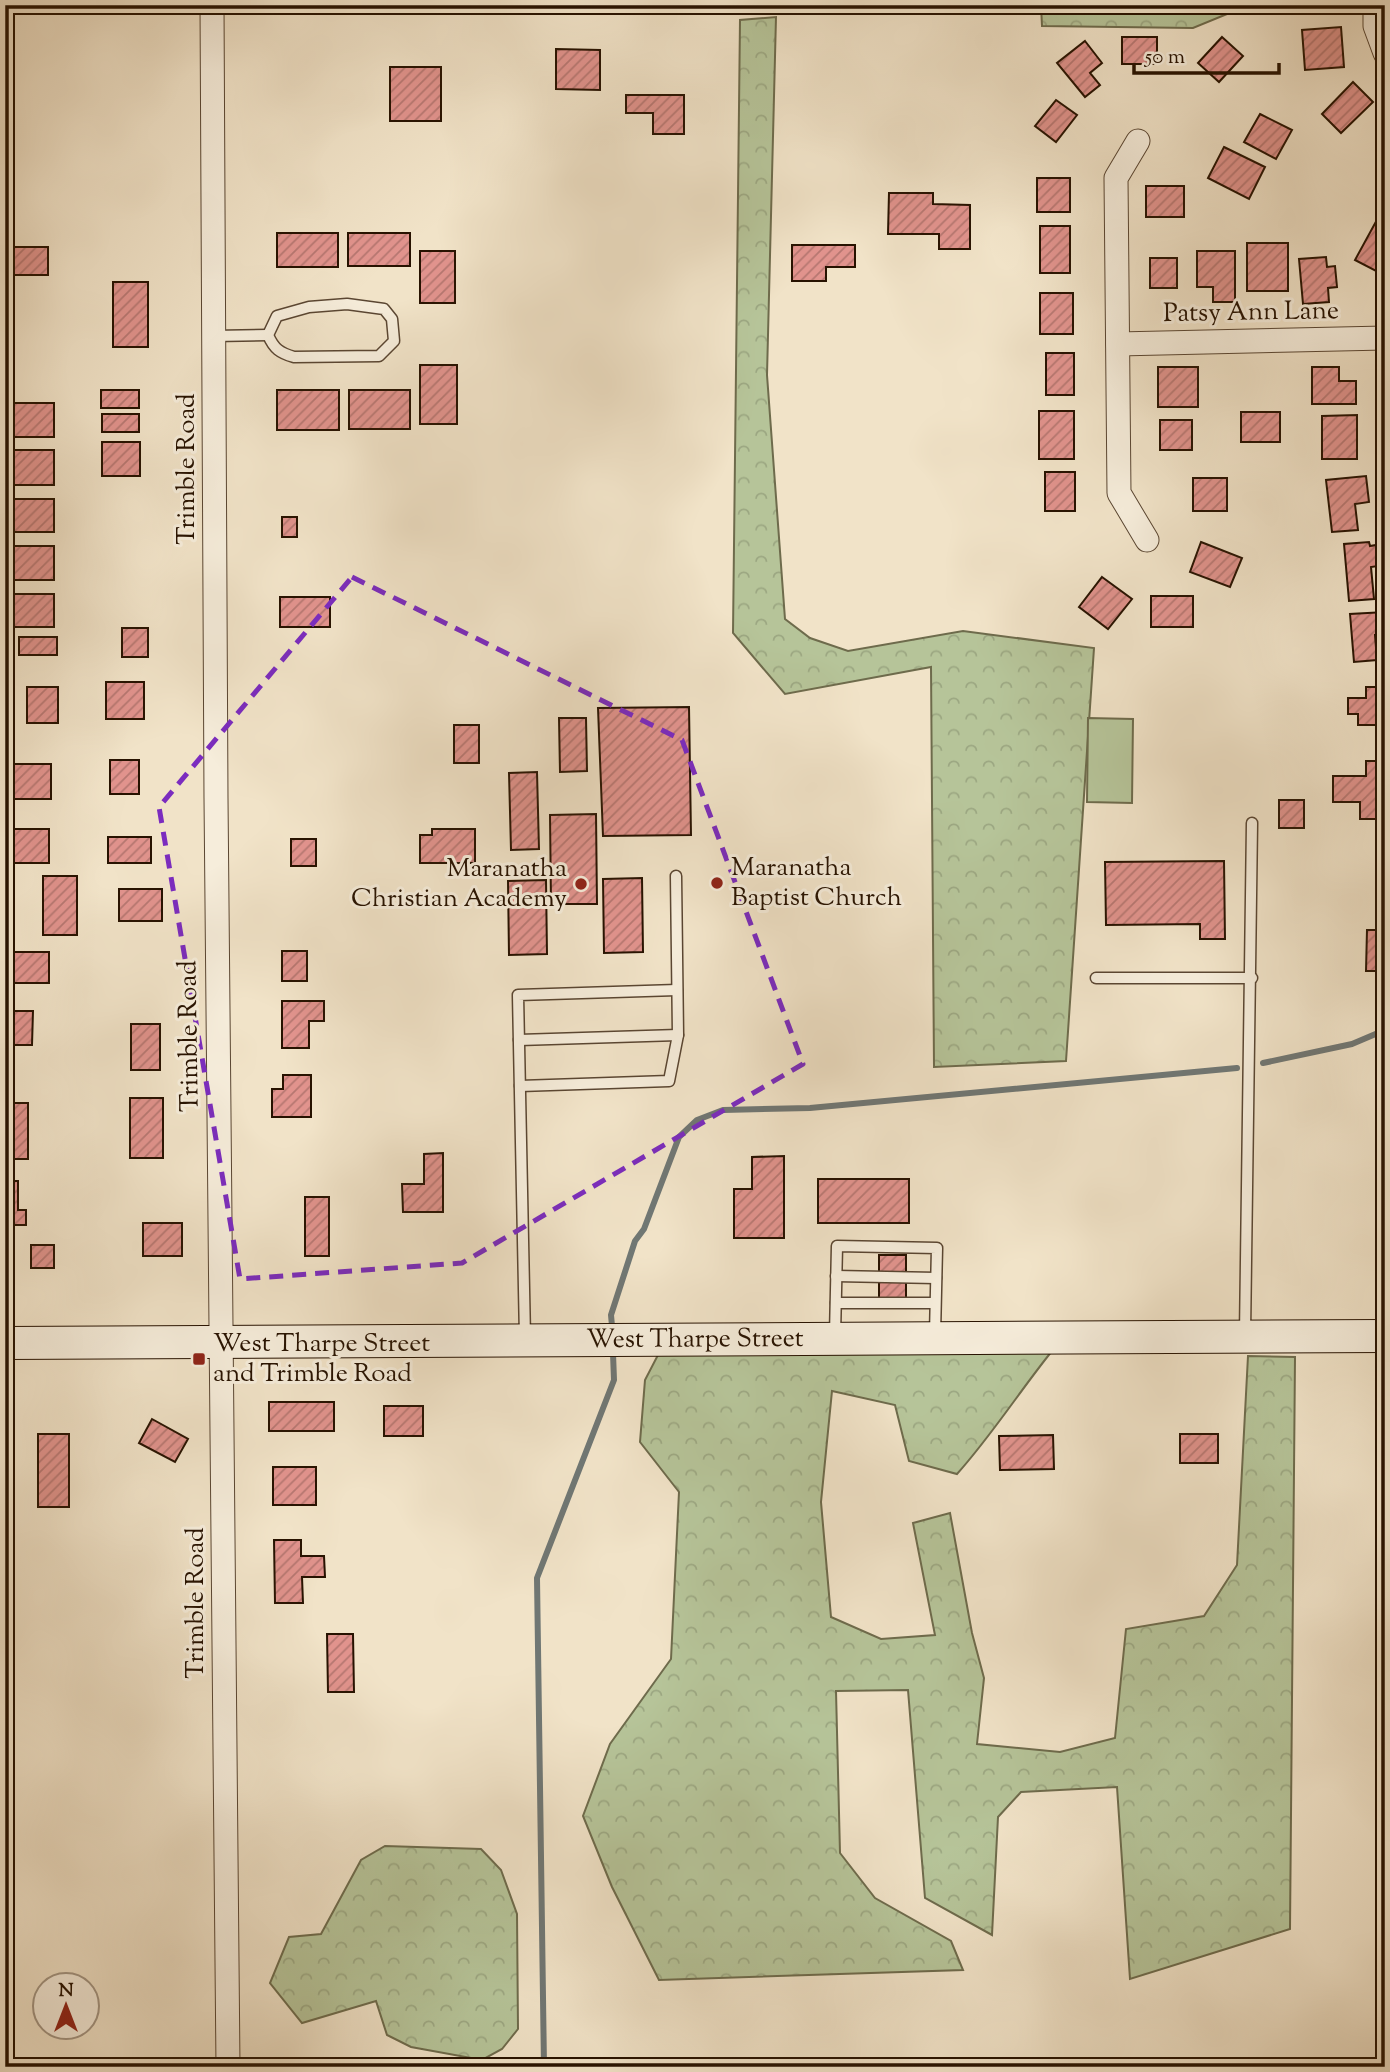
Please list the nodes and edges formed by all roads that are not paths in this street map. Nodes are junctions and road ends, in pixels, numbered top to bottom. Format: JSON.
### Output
{"nodes":[{"id":1,"x":212,"y":5,"type":"edge"},
{"id":2,"x":1375,"y":5,"type":"edge"},
{"id":3,"x":1385,"y":53,"type":"edge"},
{"id":4,"x":1138,"y":141,"type":"dead end"},
{"id":5,"x":268,"y":335,"type":"junction"},
{"id":6,"x":214,"y":336,"type":"junction"},
{"id":7,"x":1385,"y":338,"type":"edge"},
{"id":8,"x":1118,"y":344,"type":"junction"},
{"id":9,"x":1147,"y":540,"type":"dead end"},
{"id":10,"x":1252,"y":823,"type":"dead end"},
{"id":11,"x":676,"y":876,"type":"dead end"},
{"id":12,"x":1096,"y":978,"type":"dead end"},
{"id":13,"x":1252,"y":978,"type":"junction"},
{"id":14,"x":677,"y":990,"type":"junction"},
{"id":15,"x":678,"y":1035,"type":"junction"},
{"id":16,"x":519,"y":1040,"type":"junction"},
{"id":17,"x":520,"y":1086,"type":"junction"},
{"id":18,"x":836,"y":1276,"type":"junction"},
{"id":19,"x":936,"y":1278,"type":"junction"},
{"id":20,"x":836,"y":1303,"type":"junction"},
{"id":21,"x":935,"y":1303,"type":"junction"},
{"id":22,"x":1245,"y":1335,"type":"junction"},
{"id":23,"x":1385,"y":1336,"type":"edge"},
{"id":24,"x":935,"y":1337,"type":"junction"},
{"id":25,"x":835,"y":1338,"type":"junction"},
{"id":26,"x":525,"y":1340,"type":"junction"},
{"id":27,"x":5,"y":1343,"type":"edge"},
{"id":28,"x":222,"y":1343,"type":"junction"},
{"id":29,"x":228,"y":2067,"type":"edge"}],
"edges":[{"from":1,"to":6,"type":"street","name":"Trimble Road"},
{"from":2,"to":3,"type":"street"},
{"from":4,"to":8,"type":"street"},
{"from":5,"to":5,"type":"lane"},
{"from":5,"to":6,"type":"lane"},
{"from":6,"to":28,"type":"street","name":"Trimble Road"},
{"from":7,"to":8,"type":"street","name":"Patsy Ann Lane"},
{"from":8,"to":9,"type":"street"},
{"from":10,"to":13,"type":"lane"},
{"from":11,"to":14,"type":"lane"},
{"from":12,"to":13,"type":"lane"},
{"from":13,"to":22,"type":"lane"},
{"from":14,"to":15,"type":"lane"},
{"from":14,"to":16,"type":"lane"},
{"from":15,"to":16,"type":"lane"},
{"from":15,"to":17,"type":"lane"},
{"from":16,"to":17,"type":"lane"},
{"from":17,"to":26,"type":"lane"},
{"from":18,"to":19,"type":"lane"},
{"from":18,"to":19,"type":"lane"},
{"from":18,"to":20,"type":"lane"},
{"from":19,"to":21,"type":"lane"},
{"from":20,"to":21,"type":"lane"},
{"from":20,"to":25,"type":"lane"},
{"from":21,"to":24,"type":"lane"},
{"from":22,"to":23,"type":"main road","name":"West Tharpe Street"},
{"from":22,"to":24,"type":"main road","name":"West Tharpe Street"},
{"from":24,"to":25,"type":"main road","name":"West Tharpe Street"},
{"from":25,"to":26,"type":"main road","name":"West Tharpe Street"},
{"from":26,"to":28,"type":"main road","name":"West Tharpe Street"},
{"from":27,"to":28,"type":"main road","name":"West Tharpe Street"},
{"from":28,"to":29,"type":"street","name":"Trimble Road"}]}
